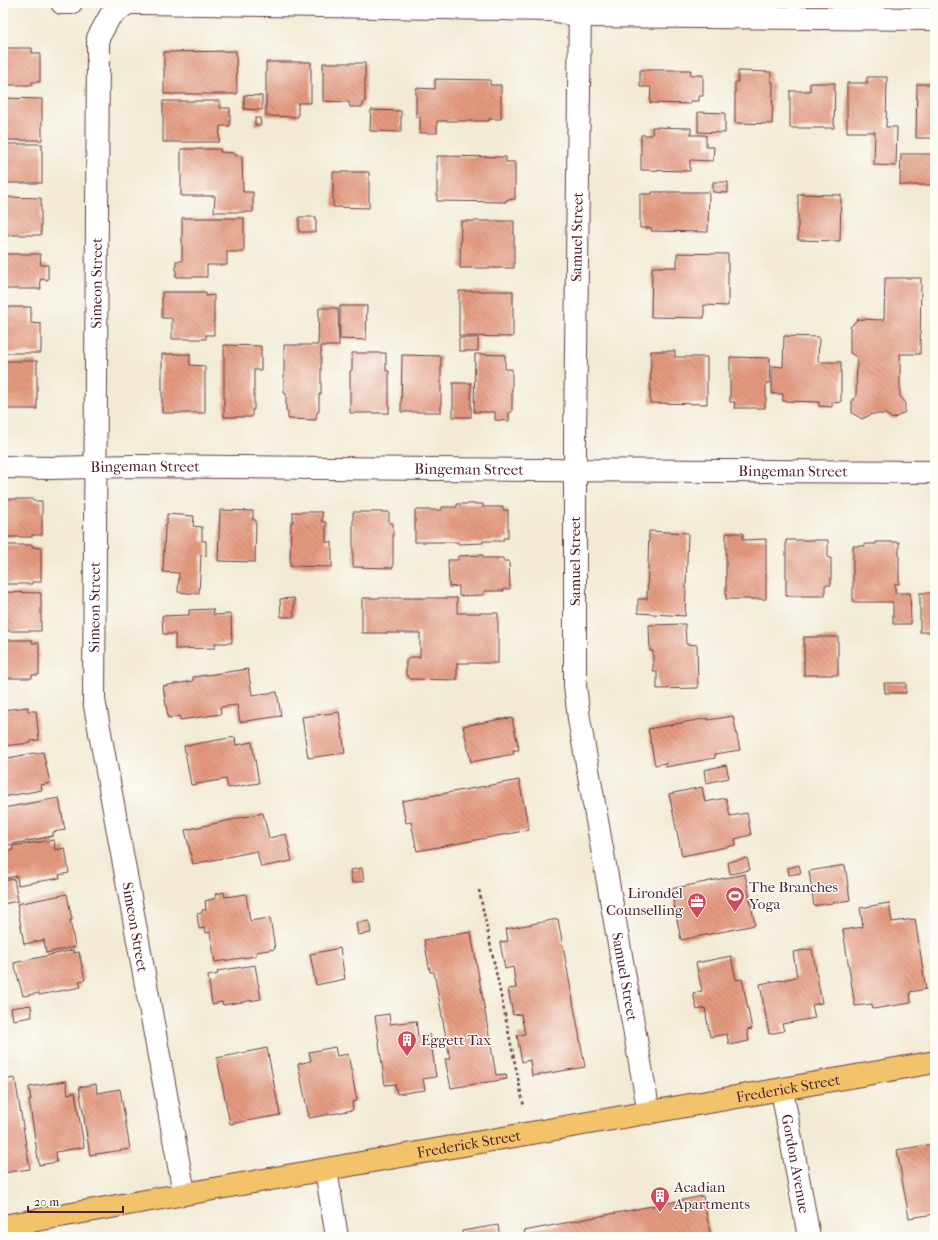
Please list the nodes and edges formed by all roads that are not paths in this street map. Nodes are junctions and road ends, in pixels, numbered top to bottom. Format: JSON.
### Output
{"nodes":[{"id":1,"x":62,"y":3,"type":"edge"},
{"id":2,"x":71,"y":3,"type":"edge"},
{"id":3,"x":580,"y":10,"type":"edge"},
{"id":4,"x":935,"y":19,"type":"edge"},
{"id":5,"x":3,"y":467,"type":"edge"},
{"id":6,"x":95,"y":468,"type":"junction"},
{"id":7,"x":575,"y":470,"type":"junction"},
{"id":8,"x":935,"y":472,"type":"edge"},
{"id":9,"x":935,"y":1062,"type":"edge"},
{"id":10,"x":782,"y":1090,"type":"junction"},
{"id":11,"x":649,"y":1113,"type":"junction"},
{"id":12,"x":326,"y":1170,"type":"junction"},
{"id":13,"x":184,"y":1193,"type":"junction"},
{"id":14,"x":3,"y":1226,"type":"edge"},
{"id":15,"x":337,"y":1237,"type":"edge"},
{"id":16,"x":810,"y":1237,"type":"edge"}],
"edges":[{"from":1,"to":2,"type":"street"},
{"from":3,"to":4,"type":"street"},
{"from":3,"to":6,"type":"street","name":"Simeon Street"},
{"from":3,"to":7,"type":"street","name":"Samuel Street"},
{"from":5,"to":6,"type":"street","name":"Bingeman Street"},
{"from":6,"to":7,"type":"street","name":"Bingeman Street"},
{"from":6,"to":13,"type":"street","name":"Simeon Street"},
{"from":7,"to":8,"type":"street","name":"Bingeman Street"},
{"from":7,"to":11,"type":"street","name":"Samuel Street"},
{"from":9,"to":10,"type":"main road","name":"Frederick Street"},
{"from":10,"to":11,"type":"main road","name":"Frederick Street"},
{"from":10,"to":16,"type":"street","name":"Gordon Avenue"},
{"from":11,"to":12,"type":"main road","name":"Frederick Street"},
{"from":12,"to":13,"type":"main road","name":"Frederick Street"},
{"from":12,"to":15,"type":"street"},
{"from":13,"to":14,"type":"main road","name":"Frederick Street"}]}
